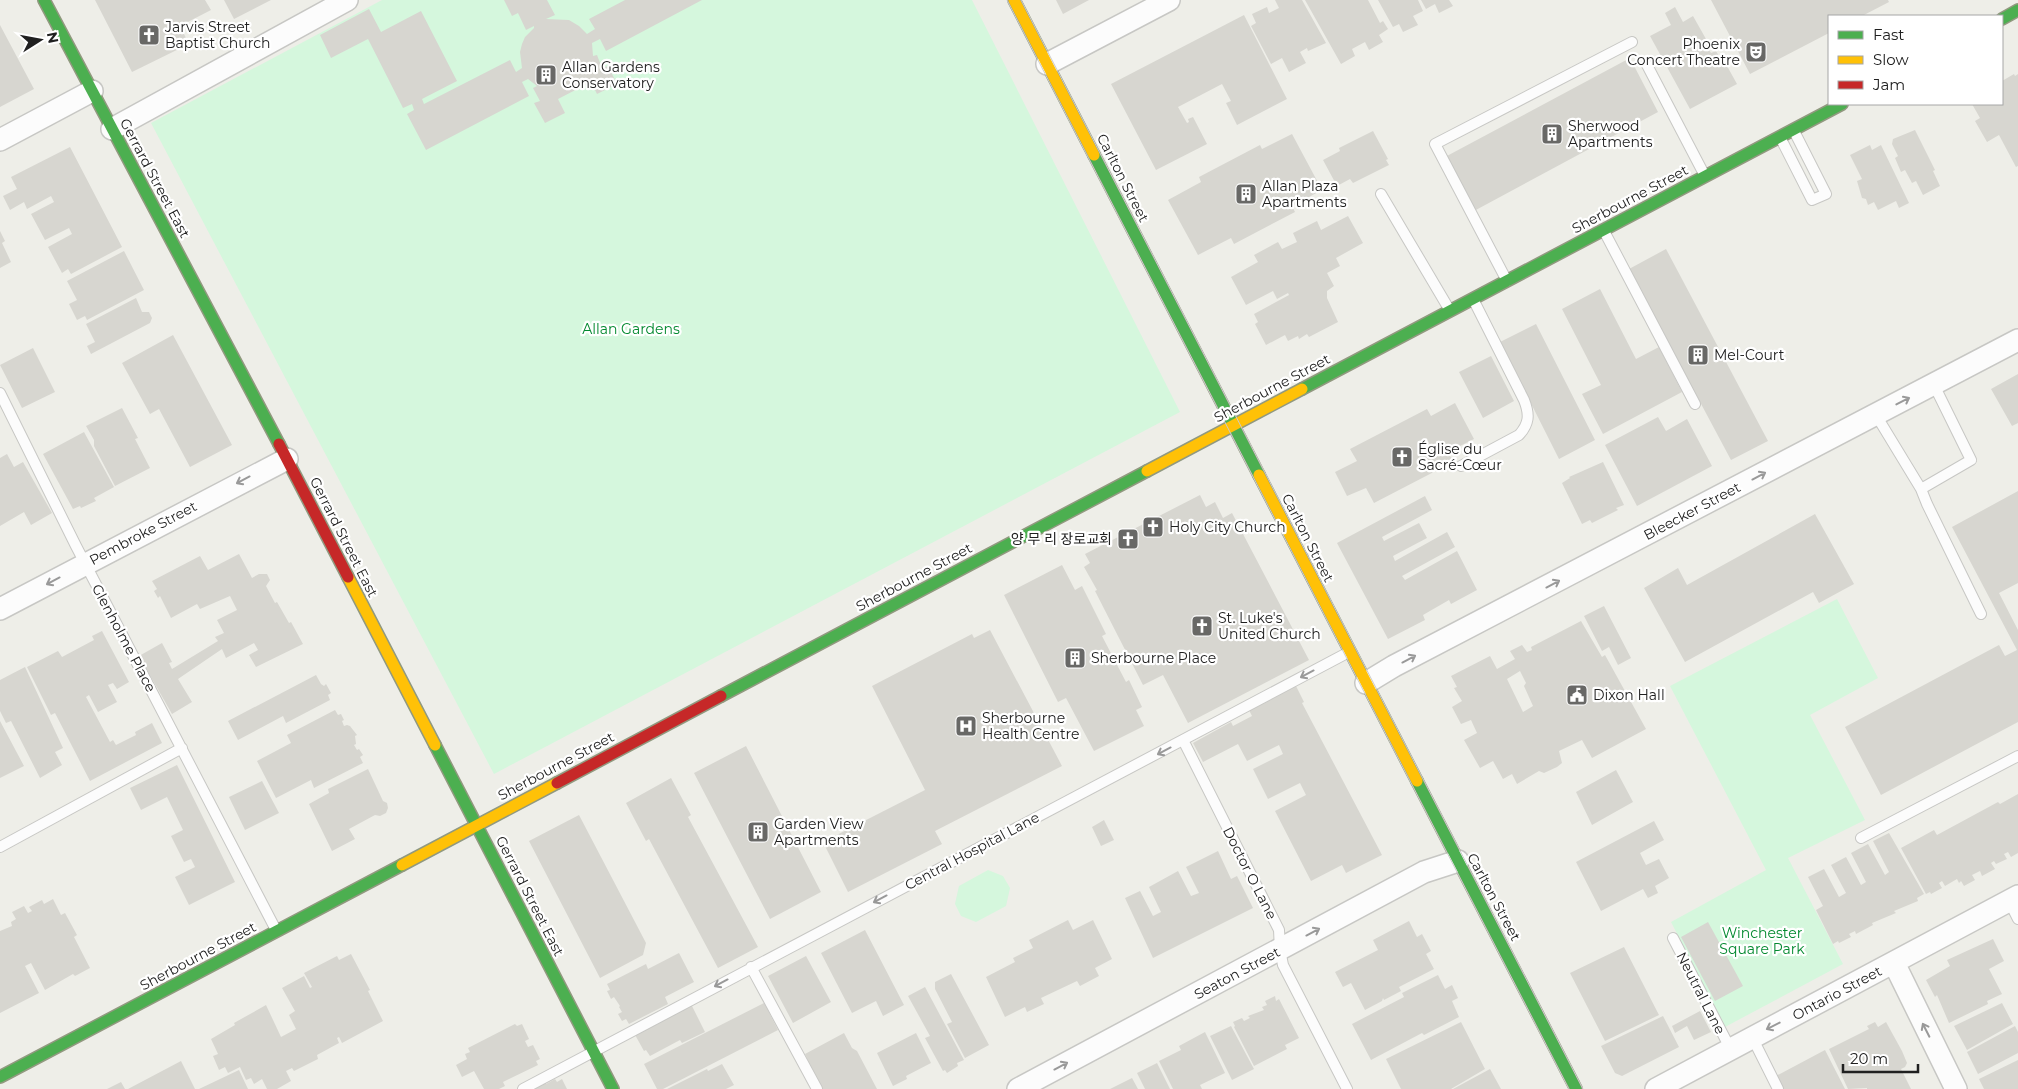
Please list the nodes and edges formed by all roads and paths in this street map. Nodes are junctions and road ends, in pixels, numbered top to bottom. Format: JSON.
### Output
{"nodes":[{"id":1,"x":44,"y":0,"type":"edge"},
{"id":2,"x":347,"y":0,"type":"edge"},
{"id":3,"x":1014,"y":0,"type":"edge"},
{"id":4,"x":1169,"y":0,"type":"edge"},
{"id":5,"x":2018,"y":10,"type":"edge"},
{"id":6,"x":2003,"y":18,"type":"edge"},
{"id":7,"x":1632,"y":42,"type":"dead end"},
{"id":8,"x":1047,"y":64,"type":"junction"},
{"id":9,"x":1647,"y":65,"type":"dead end"},
{"id":10,"x":92,"y":91,"type":"junction"},
{"id":11,"x":1840,"y":105,"type":"edge"},
{"id":12,"x":112,"y":128,"type":"junction"},
{"id":13,"x":1794,"y":130,"type":"junction"},
{"id":14,"x":1780,"y":137,"type":"junction"},
{"id":15,"x":0,"y":140,"type":"edge"},
{"id":16,"x":1705,"y":176,"type":"junction"},
{"id":17,"x":1381,"y":194,"type":"dead end"},
{"id":18,"x":1604,"y":230,"type":"junction"},
{"id":19,"x":1507,"y":281,"type":"junction"},
{"id":20,"x":1473,"y":298,"type":"junction"},
{"id":21,"x":1450,"y":311,"type":"junction"},
{"id":22,"x":2018,"y":340,"type":"edge"},
{"id":23,"x":1934,"y":385,"type":"junction"},
{"id":24,"x":0,"y":393,"type":"edge"},
{"id":25,"x":1695,"y":404,"type":"dead end"},
{"id":26,"x":1876,"y":415,"type":"junction"},
{"id":27,"x":1234,"y":426,"type":"junction"},
{"id":28,"x":287,"y":459,"type":"junction"},
{"id":29,"x":1461,"y":466,"type":"dead end"},
{"id":30,"x":1921,"y":489,"type":"junction"},
{"id":31,"x":86,"y":564,"type":"junction"},
{"id":32,"x":0,"y":609,"type":"edge"},
{"id":33,"x":1981,"y":614,"type":"dead end"},
{"id":34,"x":1350,"y":651,"type":"junction"},
{"id":35,"x":1366,"y":683,"type":"junction"},
{"id":36,"x":1183,"y":740,"type":"junction"},
{"id":37,"x":182,"y":748,"type":"junction"},
{"id":38,"x":2018,"y":756,"type":"edge"},
{"id":39,"x":476,"y":826,"type":"junction"},
{"id":40,"x":1862,"y":838,"type":"dead end"},
{"id":41,"x":0,"y":847,"type":"edge"},
{"id":42,"x":1458,"y":861,"type":"junction"},
{"id":43,"x":2015,"y":905,"type":"edge"},
{"id":44,"x":276,"y":931,"type":"junction"},
{"id":45,"x":1673,"y":938,"type":"dead end"},
{"id":46,"x":1280,"y":950,"type":"junction"},
{"id":47,"x":1894,"y":963,"type":"junction"},
{"id":48,"x":751,"y":967,"type":"junction"},
{"id":49,"x":1752,"y":1037,"type":"junction"},
{"id":50,"x":1730,"y":1048,"type":"junction"},
{"id":51,"x":593,"y":1051,"type":"junction"},
{"id":52,"x":0,"y":1077,"type":"edge"},
{"id":53,"x":523,"y":1089,"type":"edge"},
{"id":54,"x":613,"y":1089,"type":"edge"},
{"id":55,"x":817,"y":1089,"type":"edge"},
{"id":56,"x":1018,"y":1089,"type":"edge"},
{"id":57,"x":1347,"y":1089,"type":"edge"},
{"id":58,"x":1576,"y":1089,"type":"edge"},
{"id":59,"x":1656,"y":1089,"type":"edge"},
{"id":60,"x":1778,"y":1089,"type":"edge"},
{"id":61,"x":1956,"y":1089,"type":"edge"}],
"edges":[{"from":1,"to":10,"type":"street","name":"Gerrard Street East"},
{"from":2,"to":12,"type":"street"},
{"from":3,"to":8,"type":"street","name":"Carlton Street"},
{"from":4,"to":8,"type":"street"},
{"from":5,"to":6,"type":"street"},
{"from":7,"to":19,"type":"lane"},
{"from":8,"to":27,"type":"street","name":"Carlton Street"},
{"from":9,"to":16,"type":"lane"},
{"from":10,"to":12,"type":"street","name":"Gerrard Street East"},
{"from":10,"to":15,"type":"street"},
{"from":11,"to":13,"type":"street","name":"Sherbourne Street"},
{"from":12,"to":28,"type":"street","name":"Gerrard Street East"},
{"from":13,"to":14,"type":"street","name":"Sherbourne Street"},
{"from":13,"to":14,"type":"lane"},
{"from":14,"to":16,"type":"street","name":"Sherbourne Street"},
{"from":16,"to":18,"type":"street","name":"Sherbourne Street"},
{"from":17,"to":21,"type":"lane"},
{"from":18,"to":19,"type":"street","name":"Sherbourne Street"},
{"from":18,"to":25,"type":"lane"},
{"from":19,"to":20,"type":"street","name":"Sherbourne Street"},
{"from":20,"to":21,"type":"street","name":"Sherbourne Street"},
{"from":20,"to":29,"type":"lane"},
{"from":21,"to":27,"type":"street","name":"Sherbourne Street"},
{"from":22,"to":23,"type":"street","name":"Bleecker Street"},
{"from":26,"to":23,"type":"street","name":"Bleecker Street","one_way":true},
{"from":23,"to":30,"type":"lane"},
{"from":24,"to":31,"type":"lane","name":"Glenholme Place"},
{"from":26,"to":30,"type":"lane"},
{"from":35,"to":26,"type":"street","name":"Bleecker Street","one_way":true},
{"from":27,"to":34,"type":"street","name":"Carlton Street"},
{"from":27,"to":39,"type":"street","name":"Sherbourne Street"},
{"from":28,"to":31,"type":"street","name":"Pembroke Street","one_way":true},
{"from":28,"to":39,"type":"street","name":"Gerrard Street East"},
{"from":30,"to":33,"type":"lane"},
{"from":31,"to":32,"type":"street","name":"Pembroke Street","one_way":true},
{"from":31,"to":37,"type":"lane","name":"Glenholme Place"},
{"from":34,"to":35,"type":"street","name":"Carlton Street"},
{"from":34,"to":36,"type":"lane","name":"Central Hospital Lane","one_way":true},
{"from":35,"to":42,"type":"street","name":"Carlton Street"},
{"from":36,"to":46,"type":"lane","name":"Doctor O Lane"},
{"from":36,"to":48,"type":"lane","name":"Central Hospital Lane","one_way":true},
{"from":37,"to":41,"type":"lane"},
{"from":37,"to":44,"type":"lane","name":"Glenholme Place"},
{"from":38,"to":40,"type":"lane"},
{"from":39,"to":44,"type":"street","name":"Sherbourne Street"},
{"from":39,"to":51,"type":"street","name":"Gerrard Street East"},
{"from":46,"to":42,"type":"street","name":"Seaton Street","one_way":true},
{"from":42,"to":58,"type":"street","name":"Carlton Street"},
{"from":43,"to":47,"type":"street","name":"Ontario Street"},
{"from":44,"to":52,"type":"street","name":"Sherbourne Street"},
{"from":45,"to":50,"type":"lane","name":"Neutral Lane"},
{"from":56,"to":46,"type":"street","name":"Seaton Street","one_way":true},
{"from":46,"to":57,"type":"lane","name":"Doctor O Lane"},
{"from":47,"to":49,"type":"street","name":"Ontario Street","one_way":true},
{"from":61,"to":47,"type":"street","one_way":true},
{"from":48,"to":51,"type":"lane","name":"Central Hospital Lane","one_way":true},
{"from":48,"to":55,"type":"lane"},
{"from":49,"to":50,"type":"street","name":"Ontario Street"},
{"from":49,"to":60,"type":"lane"},
{"from":50,"to":59,"type":"street","name":"Ontario Street"},
{"from":51,"to":53,"type":"lane","name":"Central Hospital Lane"},
{"from":51,"to":54,"type":"street","name":"Gerrard Street East"}]}
